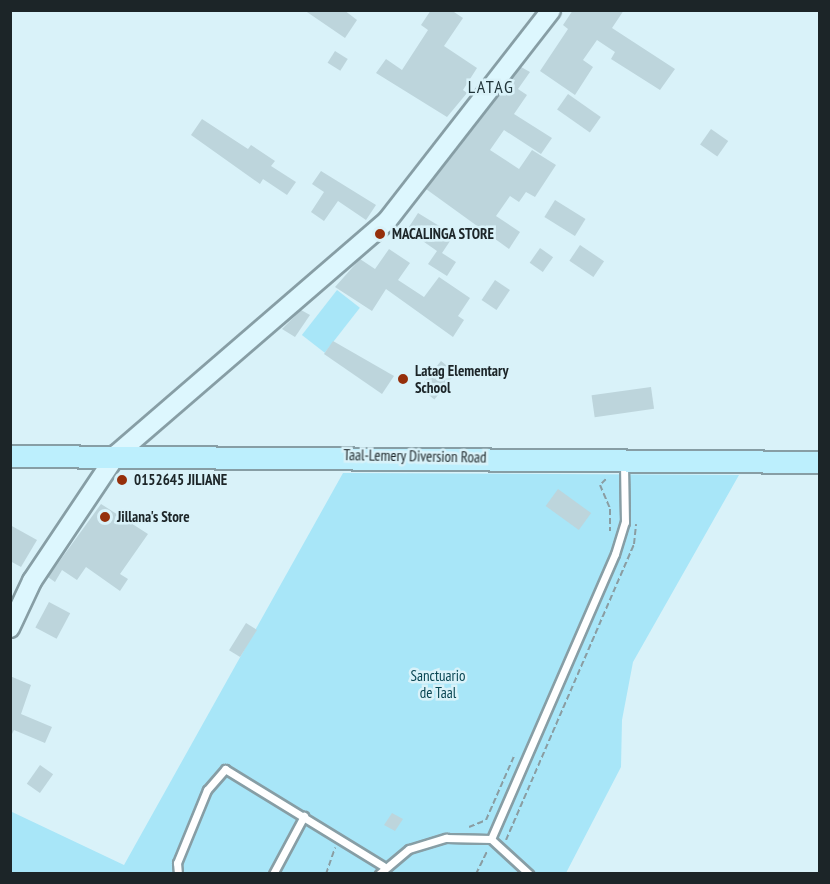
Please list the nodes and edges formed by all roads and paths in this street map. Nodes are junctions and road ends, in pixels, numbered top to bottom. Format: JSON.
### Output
{"nodes":[{"id":1,"x":551,"y":10,"type":"edge"},
{"id":2,"x":117,"y":454,"type":"junction"},
{"id":3,"x":10,"y":456,"type":"edge"},
{"id":4,"x":624,"y":459,"type":"junction"},
{"id":5,"x":819,"y":462,"type":"edge"},
{"id":6,"x":636,"y":524,"type":"dead end"},
{"id":7,"x":607,"y":541,"type":"dead end"},
{"id":8,"x":10,"y":628,"type":"edge"},
{"id":9,"x":519,"y":744,"type":"dead end"},
{"id":10,"x":304,"y":816,"type":"junction"},
{"id":11,"x":458,"y":831,"type":"dead end"},
{"id":12,"x":491,"y":839,"type":"junction"},
{"id":13,"x":329,"y":840,"type":"dead end"},
{"id":14,"x":336,"y":844,"type":"junction"},
{"id":15,"x":512,"y":846,"type":"dead end"},
{"id":16,"x":345,"y":849,"type":"dead end"},
{"id":17,"x":479,"y":849,"type":"dead end"},
{"id":18,"x":487,"y":851,"type":"junction"},
{"id":19,"x":494,"y":856,"type":"dead end"},
{"id":20,"x":383,"y":866,"type":"junction"},
{"id":21,"x":178,"y":873,"type":"edge"},
{"id":22,"x":273,"y":873,"type":"edge"},
{"id":23,"x":326,"y":873,"type":"edge"},
{"id":24,"x":379,"y":873,"type":"edge"},
{"id":25,"x":476,"y":873,"type":"edge"},
{"id":26,"x":529,"y":873,"type":"edge"}],
"edges":[{"from":1,"to":2,"type":"street"},
{"from":2,"to":3,"type":"main road","name":"Taal-Lemery Diversion Road"},
{"from":2,"to":4,"type":"main road","name":"Taal-Lemery Diversion Road"},
{"from":2,"to":8,"type":"street"},
{"from":4,"to":5,"type":"main road","name":"Taal-Lemery Diversion Road"},
{"from":4,"to":7,"type":"path"},
{"from":4,"to":12,"type":"lane"},
{"from":6,"to":15,"type":"path"},
{"from":9,"to":11,"type":"path"},
{"from":10,"to":20,"type":"lane"},
{"from":10,"to":21,"type":"lane"},
{"from":10,"to":22,"type":"lane"},
{"from":12,"to":20,"type":"lane"},
{"from":12,"to":26,"type":"lane"},
{"from":13,"to":14,"type":"path"},
{"from":14,"to":16,"type":"path"},
{"from":14,"to":23,"type":"path"},
{"from":17,"to":18,"type":"path"},
{"from":18,"to":19,"type":"path"},
{"from":18,"to":25,"type":"path"},
{"from":20,"to":24,"type":"lane"}]}
